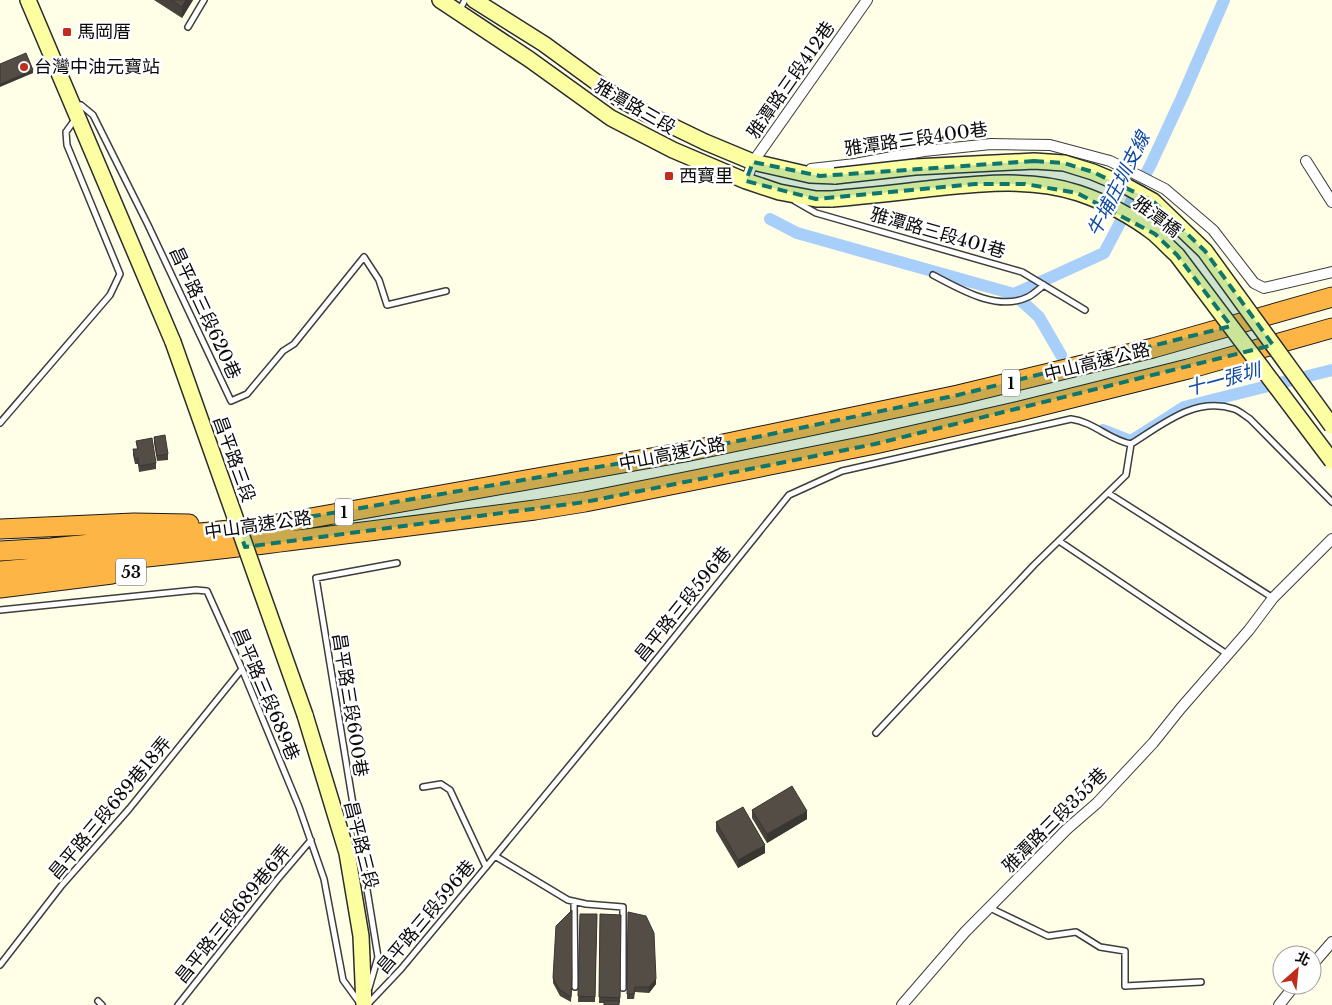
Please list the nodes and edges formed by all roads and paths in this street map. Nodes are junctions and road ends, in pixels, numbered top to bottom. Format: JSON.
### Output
{"nodes":[{"id":1,"x":28,"y":0,"type":"edge"},
{"id":2,"x":204,"y":0,"type":"edge"},
{"id":3,"x":440,"y":0,"type":"edge"},
{"id":4,"x":474,"y":0,"type":"edge"},
{"id":5,"x":867,"y":0,"type":"edge"},
{"id":6,"x":462,"y":6,"type":"edge"},
{"id":7,"x":188,"y":27,"type":"dead end"},
{"id":8,"x":74,"y":110,"type":"junction"},
{"id":9,"x":1306,"y":160,"type":"dead end"},
{"id":10,"x":753,"y":162,"type":"junction"},
{"id":11,"x":835,"y":176,"type":"joint"},
{"id":12,"x":746,"y":182,"type":"junction"},
{"id":13,"x":779,"y":192,"type":"junction"},
{"id":14,"x":832,"y":200,"type":"joint"},
{"id":15,"x":1332,"y":202,"type":"edge"},
{"id":16,"x":1332,"y":272,"type":"edge"},
{"id":17,"x":933,"y":275,"type":"dead end"},
{"id":18,"x":1043,"y":285,"type":"junction"},
{"id":19,"x":446,"y":291,"type":"dead end"},
{"id":20,"x":1332,"y":297,"type":"edge"},
{"id":21,"x":1085,"y":310,"type":"dead end"},
{"id":22,"x":1332,"y":328,"type":"edge"},
{"id":23,"x":1,"y":421,"type":"edge"},
{"id":24,"x":1332,"y":426,"type":"edge"},
{"id":25,"x":1131,"y":444,"type":"junction"},
{"id":26,"x":1332,"y":461,"type":"edge"},
{"id":27,"x":1108,"y":493,"type":"junction"},
{"id":28,"x":1332,"y":502,"type":"edge"},
{"id":29,"x":5,"y":529,"type":"edge"},
{"id":30,"x":260,"y":536,"type":"junction"},
{"id":31,"x":1332,"y":539,"type":"edge"},
{"id":32,"x":1059,"y":541,"type":"junction"},
{"id":33,"x":0,"y":551,"type":"edge"},
{"id":34,"x":397,"y":563,"type":"dead end"},
{"id":35,"x":0,"y":571,"type":"edge"},
{"id":36,"x":0,"y":588,"type":"edge"},
{"id":37,"x":1272,"y":598,"type":"junction"},
{"id":38,"x":0,"y":610,"type":"edge"},
{"id":39,"x":1228,"y":654,"type":"junction"},
{"id":40,"x":242,"y":669,"type":"junction"},
{"id":41,"x":876,"y":733,"type":"dead end"},
{"id":42,"x":423,"y":787,"type":"dead end"},
{"id":43,"x":311,"y":840,"type":"junction"},
{"id":44,"x":495,"y":856,"type":"junction"},
{"id":45,"x":486,"y":867,"type":"junction"},
{"id":46,"x":574,"y":902,"type":"junction"},
{"id":47,"x":990,"y":908,"type":"junction"},
{"id":48,"x":1332,"y":942,"type":"edge"},
{"id":49,"x":1322,"y":954,"type":"edge"},
{"id":50,"x":0,"y":965,"type":"edge"},
{"id":51,"x":1201,"y":982,"type":"dead end"},
{"id":52,"x":574,"y":987,"type":"edge"},
{"id":53,"x":623,"y":988,"type":"dead end"},
{"id":54,"x":1287,"y":995,"type":"edge"},
{"id":55,"x":178,"y":1005,"type":"edge"},
{"id":56,"x":364,"y":1005,"type":"edge"},
{"id":57,"x":902,"y":1005,"type":"edge"},
{"id":58,"x":1279,"y":1005,"type":"edge"}],
"edges":[{"from":1,"to":8,"type":"street","name":"昌平路三段"},
{"from":2,"to":7,"type":"lane"},
{"from":3,"to":6,"type":"street","name":"雅潭路三段"},
{"from":4,"to":10,"type":"street","name":"雅潭路三段"},
{"from":5,"to":10,"type":"street","name":"雅潭路三段412巷"},
{"from":6,"to":12,"type":"street","name":"雅潭路三段"},
{"from":8,"to":19,"type":"lane","name":"昌平路三段620巷"},
{"from":8,"to":23,"type":"lane"},
{"from":8,"to":56,"type":"street","name":"昌平路三段","bridge":true},
{"from":9,"to":15,"type":"street"},
{"from":10,"to":11,"type":"street","name":"雅潭路三段"},
{"from":10,"to":12,"type":"street","name":"雅潭路三段412巷"},
{"from":10,"to":16,"type":"street","name":"雅潭路三段400巷"},
{"from":11,"to":24,"type":"street","name":"雅潭橋","bridge":true},
{"from":12,"to":13,"type":"street","name":"雅潭路三段"},
{"from":13,"to":14,"type":"street","name":"雅潭路三段"},
{"from":13,"to":18,"type":"lane","name":"雅潭路三段401巷"},
{"from":14,"to":26,"type":"street","name":"雅潭橋","bridge":true},
{"from":17,"to":18,"type":"lane"},
{"from":18,"to":21,"type":"lane","name":"雅潭路三段401巷"},
{"from":20,"to":30,"type":"highway","name":"中山高速公路","number":"1"},
{"from":22,"to":30,"type":"highway","name":"中山高速公路","number":"1"},
{"from":25,"to":27,"type":"lane"},
{"from":25,"to":28,"type":"lane"},
{"from":25,"to":44,"type":"lane","name":"昌平路三段596巷"},
{"from":27,"to":32,"type":"lane"},
{"from":27,"to":37,"type":"lane"},
{"from":29,"to":30,"type":"highway"},
{"from":30,"to":33,"type":"highway","name":"中山高速公路","number":"1"},
{"from":30,"to":35,"type":"highway","name":"中山高速公路","number":"1"},
{"from":30,"to":36,"type":"highway","number":"53"},
{"from":31,"to":37,"type":"street","name":"雅潭路三段355巷"},
{"from":32,"to":39,"type":"lane"},
{"from":32,"to":41,"type":"lane"},
{"from":34,"to":56,"type":"lane","name":"昌平路三段600巷"},
{"from":37,"to":39,"type":"street","name":"雅潭路三段355巷"},
{"from":38,"to":40,"type":"lane","name":"昌平路三段689巷"},
{"from":39,"to":47,"type":"street","name":"雅潭路三段355巷"},
{"from":40,"to":43,"type":"lane","name":"昌平路三段689巷"},
{"from":40,"to":50,"type":"lane","name":"昌平路三段689巷18弄"},
{"from":42,"to":45,"type":"lane"},
{"from":43,"to":55,"type":"lane","name":"昌平路三段689巷6弄"},
{"from":43,"to":56,"type":"lane","name":"昌平路三段689巷"},
{"from":44,"to":45,"type":"lane","name":"昌平路三段596巷"},
{"from":44,"to":46,"type":"lane"},
{"from":45,"to":56,"type":"lane","name":"昌平路三段596巷"},
{"from":46,"to":52,"type":"lane"},
{"from":46,"to":53,"type":"lane"},
{"from":47,"to":51,"type":"lane"},
{"from":47,"to":57,"type":"street","name":"雅潭路三段355巷"},
{"from":48,"to":49,"type":"street"},
{"from":54,"to":58,"type":"street"}]}
